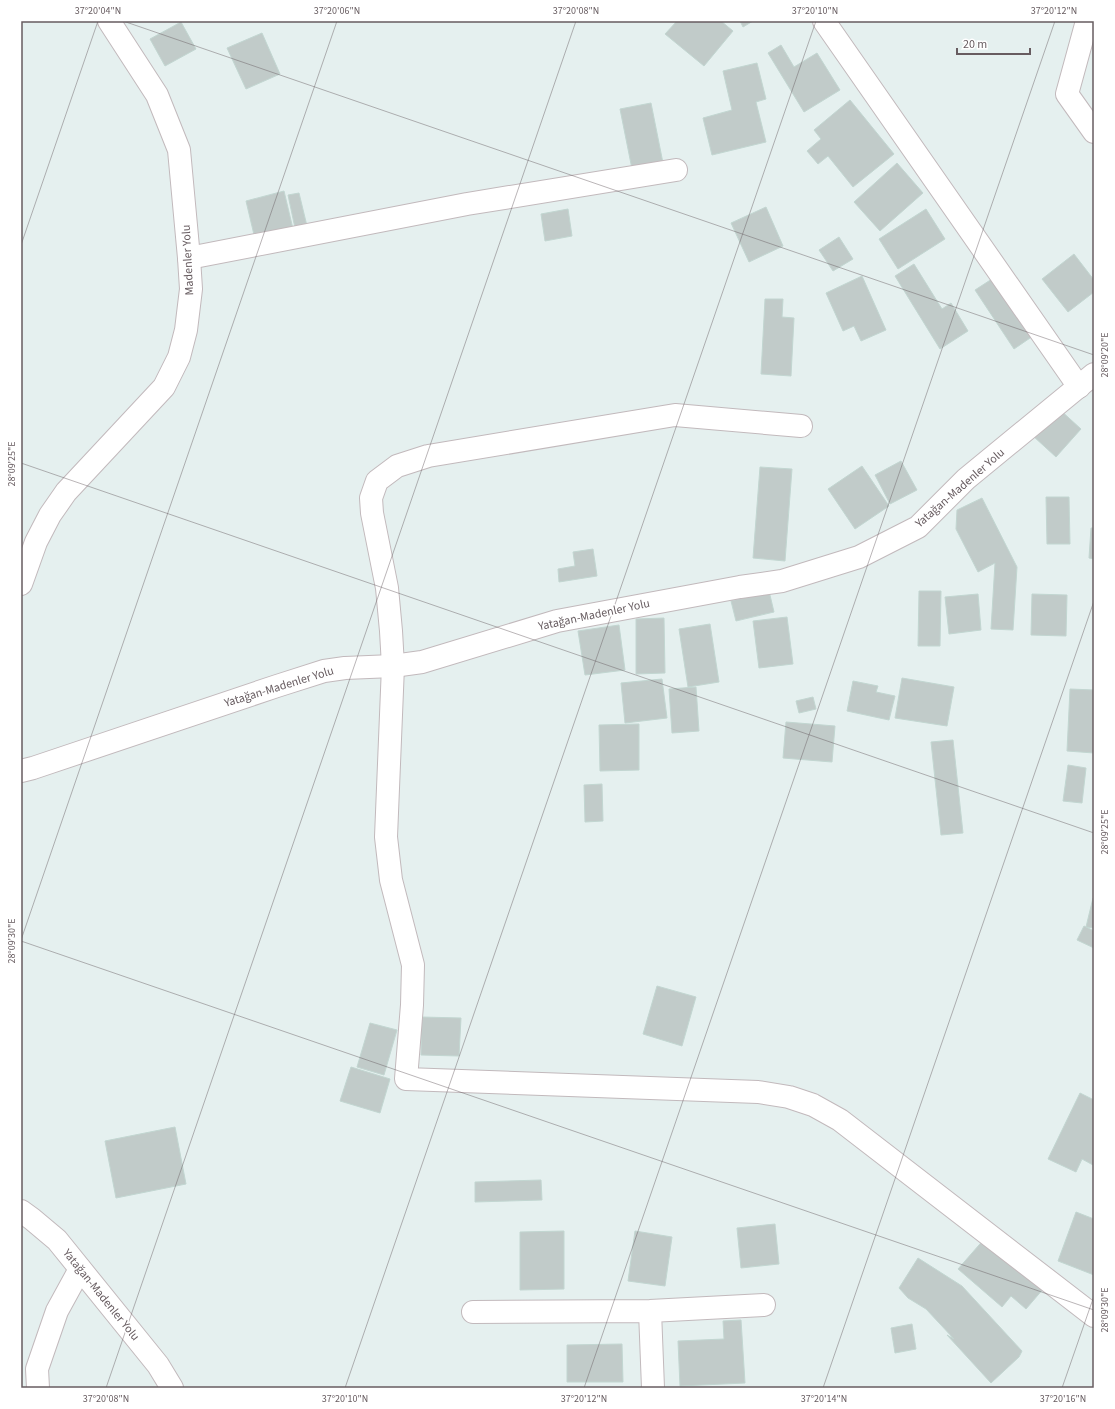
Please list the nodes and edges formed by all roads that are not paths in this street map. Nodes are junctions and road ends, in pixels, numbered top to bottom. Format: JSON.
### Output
{"nodes":[{"id":1,"x":109,"y":21,"type":"edge"},
{"id":2,"x":824,"y":21,"type":"edge"},
{"id":3,"x":1087,"y":21,"type":"edge"},
{"id":4,"x":1094,"y":132,"type":"edge"},
{"id":5,"x":676,"y":170,"type":"dead end"},
{"id":6,"x":189,"y":258,"type":"junction"},
{"id":7,"x":1086,"y":381,"type":"edge"},
{"id":8,"x":801,"y":426,"type":"dead end"},
{"id":9,"x":21,"y":584,"type":"edge"},
{"id":10,"x":393,"y":666,"type":"junction"},
{"id":11,"x":21,"y":771,"type":"edge"},
{"id":12,"x":21,"y":1211,"type":"edge"},
{"id":13,"x":80,"y":1269,"type":"junction"},
{"id":14,"x":764,"y":1305,"type":"dead end"},
{"id":15,"x":650,"y":1311,"type":"junction"},
{"id":16,"x":473,"y":1312,"type":"dead end"},
{"id":17,"x":1094,"y":1316,"type":"edge"},
{"id":18,"x":38,"y":1388,"type":"edge"},
{"id":19,"x":172,"y":1388,"type":"edge"},
{"id":20,"x":653,"y":1388,"type":"edge"}],
"edges":[{"from":1,"to":6,"type":"street","name":"Madenler Yolu"},
{"from":2,"to":7,"type":"street"},
{"from":3,"to":4,"type":"street"},
{"from":5,"to":6,"type":"street"},
{"from":6,"to":9,"type":"street","name":"Madenler Yolu"},
{"from":7,"to":10,"type":"street","name":"Yatağan-Madenler Yolu"},
{"from":8,"to":10,"type":"street"},
{"from":10,"to":11,"type":"street","name":"Yatağan-Madenler Yolu"},
{"from":10,"to":17,"type":"street"},
{"from":12,"to":13,"type":"street","name":"Yatağan-Madenler Yolu"},
{"from":13,"to":18,"type":"street"},
{"from":13,"to":19,"type":"street","name":"Yatağan-Madenler Yolu"},
{"from":14,"to":15,"type":"street"},
{"from":15,"to":16,"type":"street"},
{"from":15,"to":20,"type":"street"}]}
